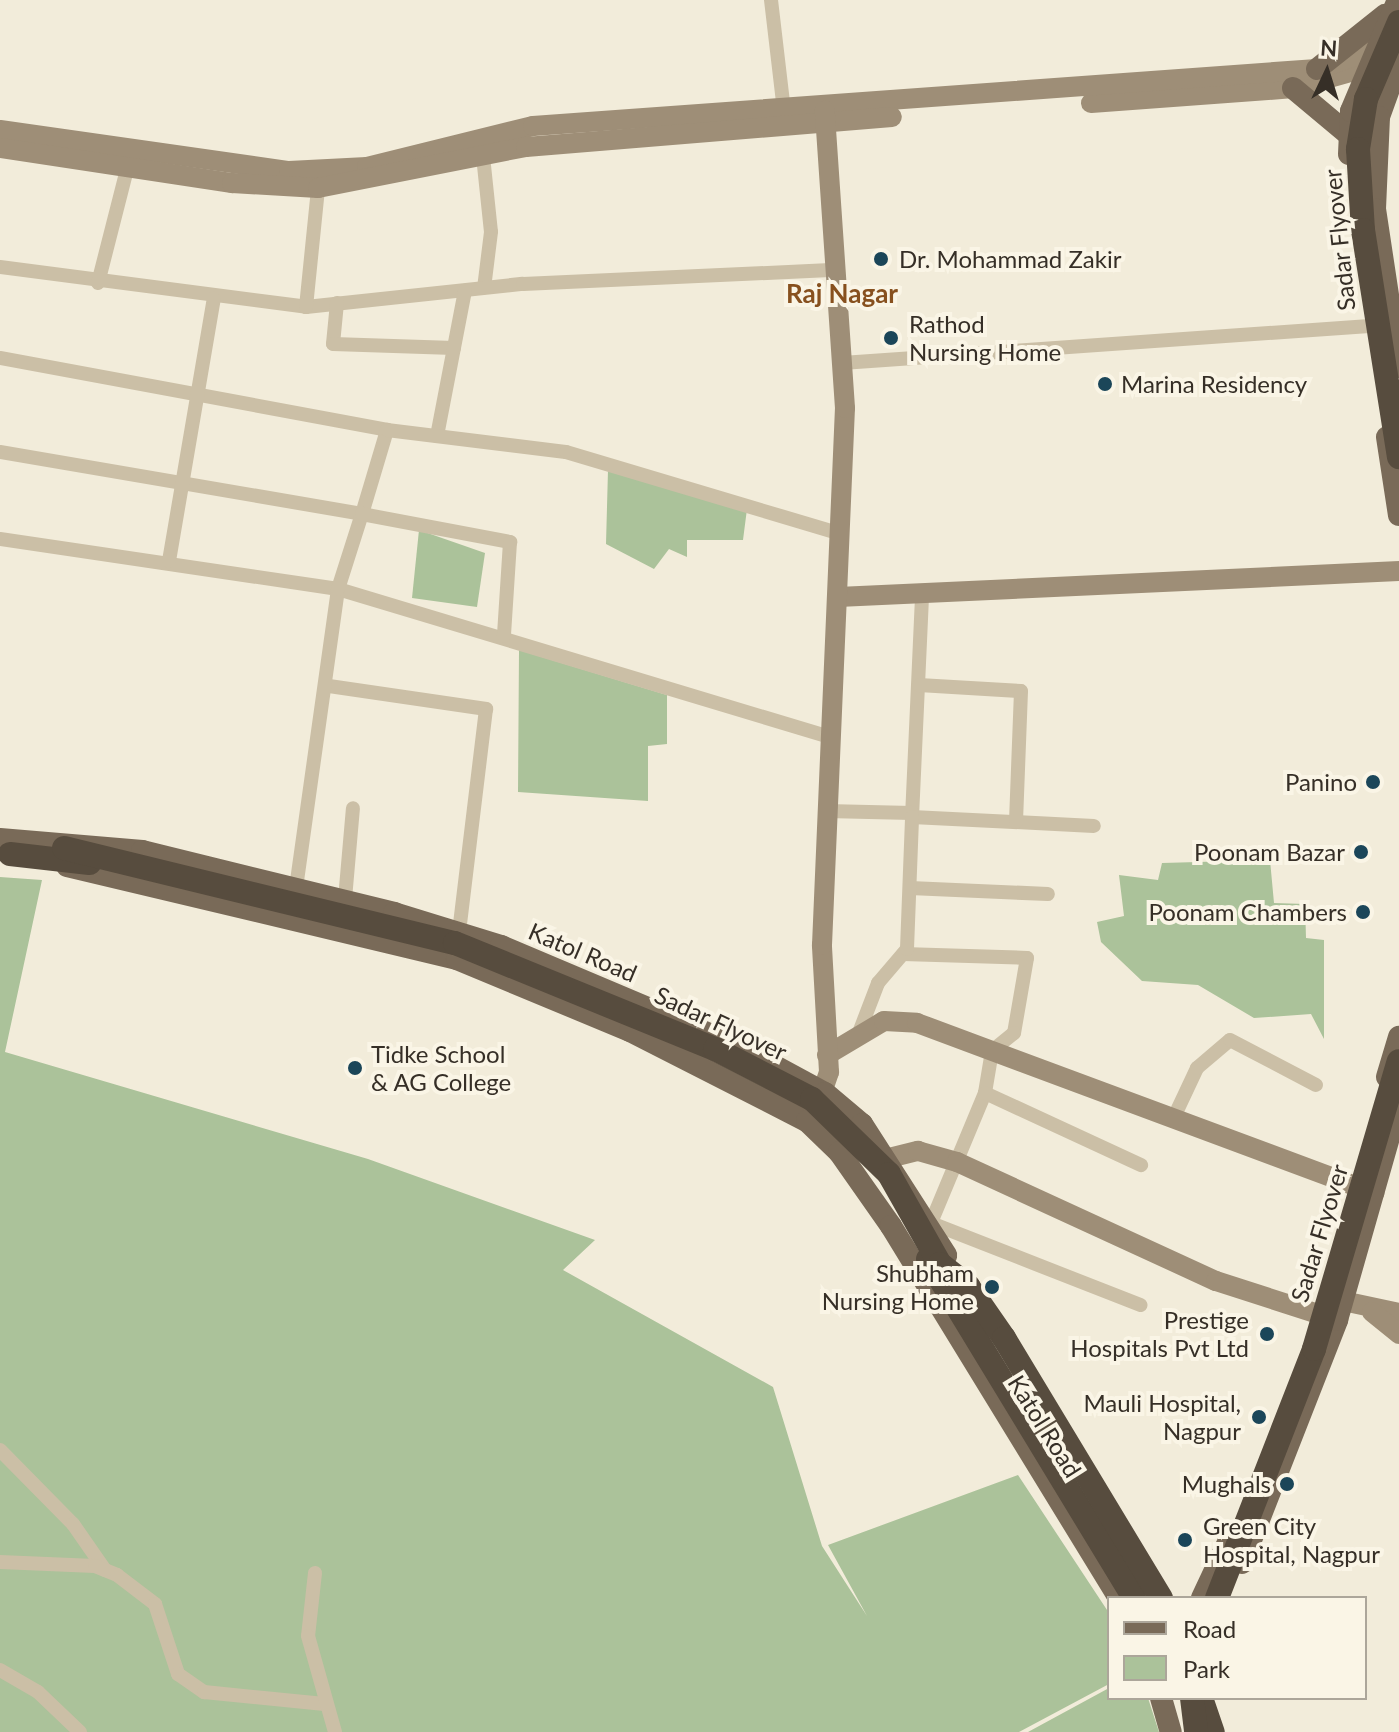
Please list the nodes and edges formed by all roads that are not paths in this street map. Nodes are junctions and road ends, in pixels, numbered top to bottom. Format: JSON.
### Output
{"nodes":[{"id":1,"x":771,"y":0,"type":"edge"},
{"id":2,"x":1397,"y":10,"type":"edge"},
{"id":3,"x":1399,"y":42,"type":"edge"},
{"id":4,"x":1399,"y":58,"type":"edge"},
{"id":5,"x":1369,"y":61,"type":"junction"},
{"id":6,"x":1317,"y":69,"type":"junction"},
{"id":7,"x":1293,"y":88,"type":"junction"},
{"id":8,"x":784,"y":110,"type":"junction"},
{"id":9,"x":826,"y":114,"type":"junction"},
{"id":10,"x":0,"y":130,"type":"edge"},
{"id":11,"x":1349,"y":135,"type":"junction"},
{"id":12,"x":0,"y":148,"type":"edge"},
{"id":13,"x":483,"y":156,"type":"junction"},
{"id":14,"x":127,"y":169,"type":"junction"},
{"id":15,"x":318,"y":188,"type":"junction"},
{"id":16,"x":0,"y":267,"type":"edge"},
{"id":17,"x":836,"y":270,"type":"junction"},
{"id":18,"x":1391,"y":282,"type":"edge"},
{"id":19,"x":98,"y":283,"type":"junction"},
{"id":20,"x":484,"y":288,"type":"junction"},
{"id":21,"x":465,"y":291,"type":"junction"},
{"id":22,"x":214,"y":299,"type":"junction"},
{"id":23,"x":337,"y":303,"type":"junction"},
{"id":24,"x":306,"y":307,"type":"junction"},
{"id":25,"x":1379,"y":325,"type":"junction"},
{"id":26,"x":454,"y":348,"type":"junction"},
{"id":27,"x":0,"y":358,"type":"edge"},
{"id":28,"x":842,"y":363,"type":"junction"},
{"id":29,"x":1399,"y":367,"type":"edge"},
{"id":30,"x":199,"y":393,"type":"junction"},
{"id":31,"x":1399,"y":414,"type":"edge"},
{"id":32,"x":387,"y":430,"type":"junction"},
{"id":33,"x":437,"y":436,"type":"junction"},
{"id":34,"x":0,"y":452,"type":"edge"},
{"id":35,"x":1399,"y":457,"type":"edge"},
{"id":36,"x":187,"y":479,"type":"junction"},
{"id":37,"x":362,"y":514,"type":"junction"},
{"id":38,"x":1399,"y":515,"type":"edge"},
{"id":39,"x":841,"y":534,"type":"junction"},
{"id":40,"x":0,"y":539,"type":"edge"},
{"id":41,"x":169,"y":561,"type":"junction"},
{"id":42,"x":1399,"y":571,"type":"edge"},
{"id":43,"x":338,"y":589,"type":"junction"},
{"id":44,"x":838,"y":597,"type":"junction"},
{"id":45,"x":922,"y":597,"type":"junction"},
{"id":46,"x":504,"y":636,"type":"junction"},
{"id":47,"x":919,"y":685,"type":"junction"},
{"id":48,"x":329,"y":686,"type":"junction"},
{"id":49,"x":833,"y":738,"type":"junction"},
{"id":50,"x":353,"y":808,"type":"dead end"},
{"id":51,"x":826,"y":811,"type":"junction"},
{"id":52,"x":912,"y":815,"type":"junction"},
{"id":53,"x":1016,"y":822,"type":"junction"},
{"id":54,"x":1094,"y":826,"type":"dead end"},
{"id":55,"x":6,"y":846,"type":"edge"},
{"id":56,"x":63,"y":853,"type":"junction"},
{"id":57,"x":296,"y":888,"type":"junction"},
{"id":58,"x":910,"y":888,"type":"junction"},
{"id":59,"x":1048,"y":894,"type":"dead end"},
{"id":60,"x":345,"y":899,"type":"junction"},
{"id":61,"x":459,"y":932,"type":"junction"},
{"id":62,"x":903,"y":954,"type":"junction"},
{"id":63,"x":1399,"y":1037,"type":"edge"},
{"id":64,"x":855,"y":1039,"type":"junction"},
{"id":65,"x":992,"y":1051,"type":"junction"},
{"id":66,"x":827,"y":1055,"type":"junction"},
{"id":67,"x":1399,"y":1061,"type":"edge"},
{"id":68,"x":1399,"y":1082,"type":"edge"},
{"id":69,"x":1316,"y":1085,"type":"dead end"},
{"id":70,"x":825,"y":1093,"type":"junction"},
{"id":71,"x":985,"y":1093,"type":"junction"},
{"id":72,"x":1399,"y":1103,"type":"edge"},
{"id":73,"x":1175,"y":1115,"type":"junction"},
{"id":74,"x":807,"y":1121,"type":"junction"},
{"id":75,"x":889,"y":1158,"type":"junction"},
{"id":76,"x":957,"y":1162,"type":"junction"},
{"id":77,"x":1141,"y":1165,"type":"dead end"},
{"id":78,"x":1365,"y":1190,"type":"junction"},
{"id":79,"x":931,"y":1223,"type":"junction"},
{"id":80,"x":1140,"y":1305,"type":"dead end"},
{"id":81,"x":1329,"y":1308,"type":"junction"},
{"id":82,"x":1372,"y":1312,"type":"junction"},
{"id":83,"x":1399,"y":1313,"type":"edge"},
{"id":84,"x":1399,"y":1334,"type":"edge"},
{"id":85,"x":0,"y":1450,"type":"edge"},
{"id":86,"x":0,"y":1562,"type":"edge"},
{"id":87,"x":105,"y":1570,"type":"junction"},
{"id":88,"x":315,"y":1573,"type":"dead end"},
{"id":89,"x":1118,"y":1596,"type":"edge"},
{"id":90,"x":1133,"y":1596,"type":"edge"},
{"id":91,"x":1147,"y":1596,"type":"edge"},
{"id":92,"x":1160,"y":1596,"type":"edge"},
{"id":93,"x":1203,"y":1596,"type":"edge"},
{"id":94,"x":1218,"y":1596,"type":"edge"},
{"id":95,"x":1227,"y":1596,"type":"edge"},
{"id":96,"x":1227,"y":1596,"type":"edge"},
{"id":97,"x":0,"y":1670,"type":"edge"},
{"id":98,"x":1164,"y":1700,"type":"edge"},
{"id":99,"x":1202,"y":1700,"type":"edge"},
{"id":100,"x":324,"y":1704,"type":"junction"},
{"id":101,"x":1183,"y":1713,"type":"edge"},
{"id":102,"x":80,"y":1732,"type":"edge"},
{"id":103,"x":335,"y":1732,"type":"edge"},
{"id":104,"x":1202,"y":1732,"type":"edge"},
{"id":105,"x":1213,"y":1732,"type":"edge"}],
"edges":[{"from":1,"to":8,"type":"street"},
{"from":2,"to":5,"type":"main road"},
{"from":2,"to":6,"type":"main road"},
{"from":2,"to":35,"type":"highway","name":"Sadar Flyover","bridge":true},
{"from":3,"to":5,"type":"main road"},
{"from":3,"to":31,"type":"highway","name":"Sadar Flyover"},
{"from":4,"to":5,"type":"main road"},
{"from":4,"to":18,"type":"main road"},
{"from":5,"to":6,"type":"main road"},
{"from":5,"to":7,"type":"main road"},
{"from":5,"to":11,"type":"main road"},
{"from":6,"to":9,"type":"main road"},
{"from":7,"to":9,"type":"main road"},
{"from":7,"to":11,"type":"main road"},
{"from":8,"to":9,"type":"main road"},
{"from":8,"to":10,"type":"main road"},
{"from":9,"to":13,"type":"main road"},
{"from":9,"to":17,"type":"main road"},
{"from":11,"to":25,"type":"main road"},
{"from":12,"to":14,"type":"main road"},
{"from":13,"to":15,"type":"main road"},
{"from":13,"to":20,"type":"street"},
{"from":14,"to":15,"type":"main road"},
{"from":14,"to":19,"type":"street"},
{"from":15,"to":24,"type":"street"},
{"from":16,"to":19,"type":"street"},
{"from":17,"to":20,"type":"street"},
{"from":17,"to":28,"type":"main road"},
{"from":18,"to":25,"type":"main road"},
{"from":19,"to":22,"type":"street"},
{"from":20,"to":21,"type":"street"},
{"from":21,"to":23,"type":"street"},
{"from":21,"to":26,"type":"street"},
{"from":22,"to":24,"type":"street"},
{"from":22,"to":30,"type":"street"},
{"from":23,"to":24,"type":"street"},
{"from":23,"to":26,"type":"street"},
{"from":25,"to":28,"type":"street"},
{"from":25,"to":29,"type":"main road"},
{"from":25,"to":38,"type":"main road"},
{"from":26,"to":33,"type":"street"},
{"from":27,"to":30,"type":"street"},
{"from":28,"to":39,"type":"main road"},
{"from":30,"to":32,"type":"street"},
{"from":30,"to":36,"type":"street"},
{"from":32,"to":33,"type":"street"},
{"from":32,"to":37,"type":"street"},
{"from":33,"to":39,"type":"street"},
{"from":34,"to":36,"type":"street"},
{"from":36,"to":37,"type":"street"},
{"from":36,"to":41,"type":"street"},
{"from":37,"to":43,"type":"street"},
{"from":37,"to":46,"type":"street"},
{"from":39,"to":44,"type":"main road"},
{"from":40,"to":41,"type":"street"},
{"from":41,"to":43,"type":"street"},
{"from":42,"to":45,"type":"main road"},
{"from":43,"to":46,"type":"street"},
{"from":43,"to":48,"type":"street"},
{"from":44,"to":45,"type":"main road"},
{"from":44,"to":49,"type":"main road"},
{"from":45,"to":47,"type":"street"},
{"from":46,"to":49,"type":"street"},
{"from":47,"to":52,"type":"street"},
{"from":47,"to":53,"type":"street"},
{"from":48,"to":57,"type":"street"},
{"from":48,"to":61,"type":"street"},
{"from":49,"to":51,"type":"main road"},
{"from":50,"to":60,"type":"street"},
{"from":51,"to":52,"type":"street"},
{"from":51,"to":66,"type":"main road"},
{"from":52,"to":53,"type":"street"},
{"from":52,"to":58,"type":"street"},
{"from":53,"to":54,"type":"street"},
{"from":55,"to":56,"type":"highway","name":"Sadar Flyover"},
{"from":55,"to":57,"type":"main road","name":"Katol Road"},
{"from":55,"to":74,"type":"main road","name":"Katol Road"},
{"from":56,"to":90,"type":"highway","name":"Sadar Flyover","bridge":true},
{"from":56,"to":92,"type":"highway","name":"Sadar Flyover","bridge":true},
{"from":57,"to":60,"type":"main road","name":"Katol Road"},
{"from":58,"to":59,"type":"street"},
{"from":58,"to":62,"type":"street"},
{"from":60,"to":61,"type":"main road","name":"Katol Road"},
{"from":61,"to":70,"type":"main road","name":"Katol Road"},
{"from":62,"to":64,"type":"street"},
{"from":62,"to":65,"type":"street"},
{"from":63,"to":78,"type":"main road"},
{"from":64,"to":65,"type":"main road"},
{"from":64,"to":66,"type":"main road"},
{"from":65,"to":71,"type":"street"},
{"from":65,"to":73,"type":"main road"},
{"from":66,"to":70,"type":"main road"},
{"from":67,"to":94,"type":"highway","name":"Sadar Flyover","bridge":true},
{"from":68,"to":95,"type":"highway","name":"Sadar Flyover","bridge":true},
{"from":69,"to":73,"type":"street"},
{"from":70,"to":74,"type":"main road"},
{"from":70,"to":75,"type":"main road","name":"Katol Road"},
{"from":71,"to":76,"type":"street"},
{"from":71,"to":77,"type":"street"},
{"from":72,"to":78,"type":"main road"},
{"from":73,"to":78,"type":"main road"},
{"from":74,"to":89,"type":"main road","name":"Katol Road"},
{"from":75,"to":76,"type":"main road"},
{"from":75,"to":79,"type":"main road","name":"Katol Road"},
{"from":76,"to":79,"type":"street"},
{"from":76,"to":81,"type":"main road"},
{"from":78,"to":81,"type":"main road"},
{"from":79,"to":80,"type":"street"},
{"from":79,"to":91,"type":"main road","name":"Katol Road"},
{"from":81,"to":82,"type":"main road"},
{"from":81,"to":93,"type":"main road"},
{"from":81,"to":96,"type":"main road"},
{"from":82,"to":83,"type":"main road"},
{"from":82,"to":84,"type":"main road"},
{"from":85,"to":87,"type":"street"},
{"from":86,"to":87,"type":"street"},
{"from":87,"to":100,"type":"street"},
{"from":88,"to":100,"type":"street"},
{"from":97,"to":102,"type":"street"},
{"from":98,"to":101,"type":"main road"},
{"from":99,"to":105,"type":"highway"},
{"from":100,"to":103,"type":"street"},
{"from":101,"to":104,"type":"main road"}]}
